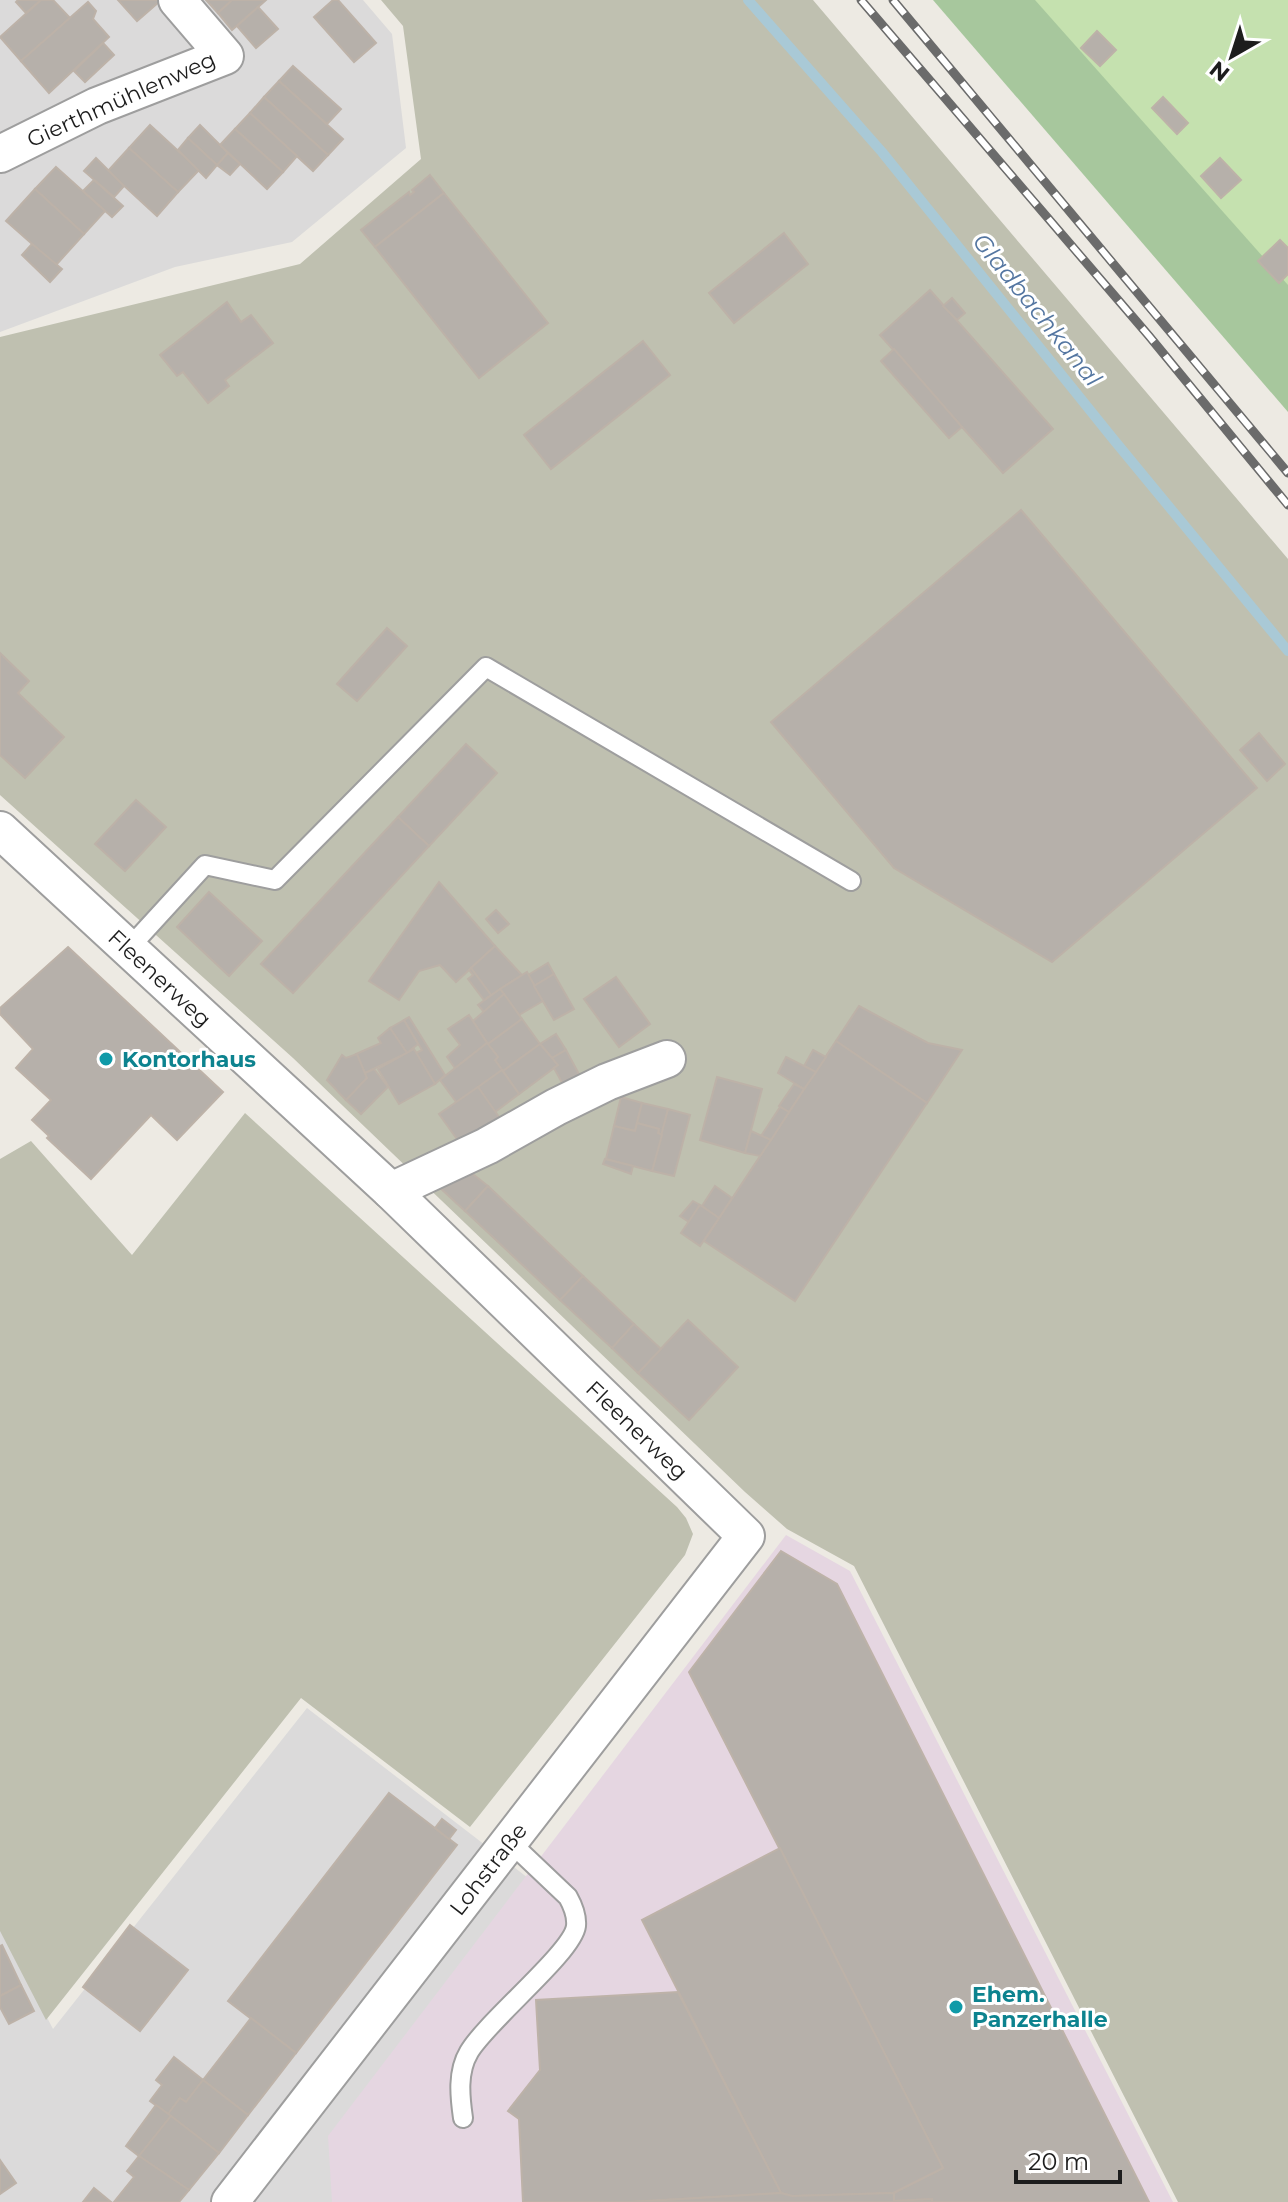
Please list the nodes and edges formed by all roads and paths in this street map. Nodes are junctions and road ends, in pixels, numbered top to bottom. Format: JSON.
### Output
{"nodes":[{"id":1,"x":177,"y":0,"type":"edge"},
{"id":2,"x":0,"y":154,"type":"edge"},
{"id":3,"x":0,"y":830,"type":"edge"},
{"id":4,"x":851,"y":881,"type":"dead end"},
{"id":5,"x":129,"y":948,"type":"junction"},
{"id":6,"x":667,"y":1059,"type":"dead end"},
{"id":7,"x":391,"y":1191,"type":"junction"},
{"id":8,"x":746,"y":1536,"type":"joint"},
{"id":9,"x":509,"y":1841,"type":"junction"},
{"id":10,"x":463,"y":2118,"type":"dead end"},
{"id":11,"x":230,"y":2202,"type":"edge"}],
"edges":[{"from":1,"to":2,"type":"street","name":"Gierthmühlenweg"},
{"from":3,"to":5,"type":"street","name":"Fleenerweg"},
{"from":4,"to":5,"type":"lane"},
{"from":5,"to":7,"type":"street","name":"Fleenerweg"},
{"from":6,"to":7,"type":"street"},
{"from":7,"to":8,"type":"street","name":"Fleenerweg"},
{"from":8,"to":9,"type":"street","name":"Lohstraße"},
{"from":9,"to":10,"type":"lane"},
{"from":9,"to":11,"type":"street","name":"Lohstraße"}]}
